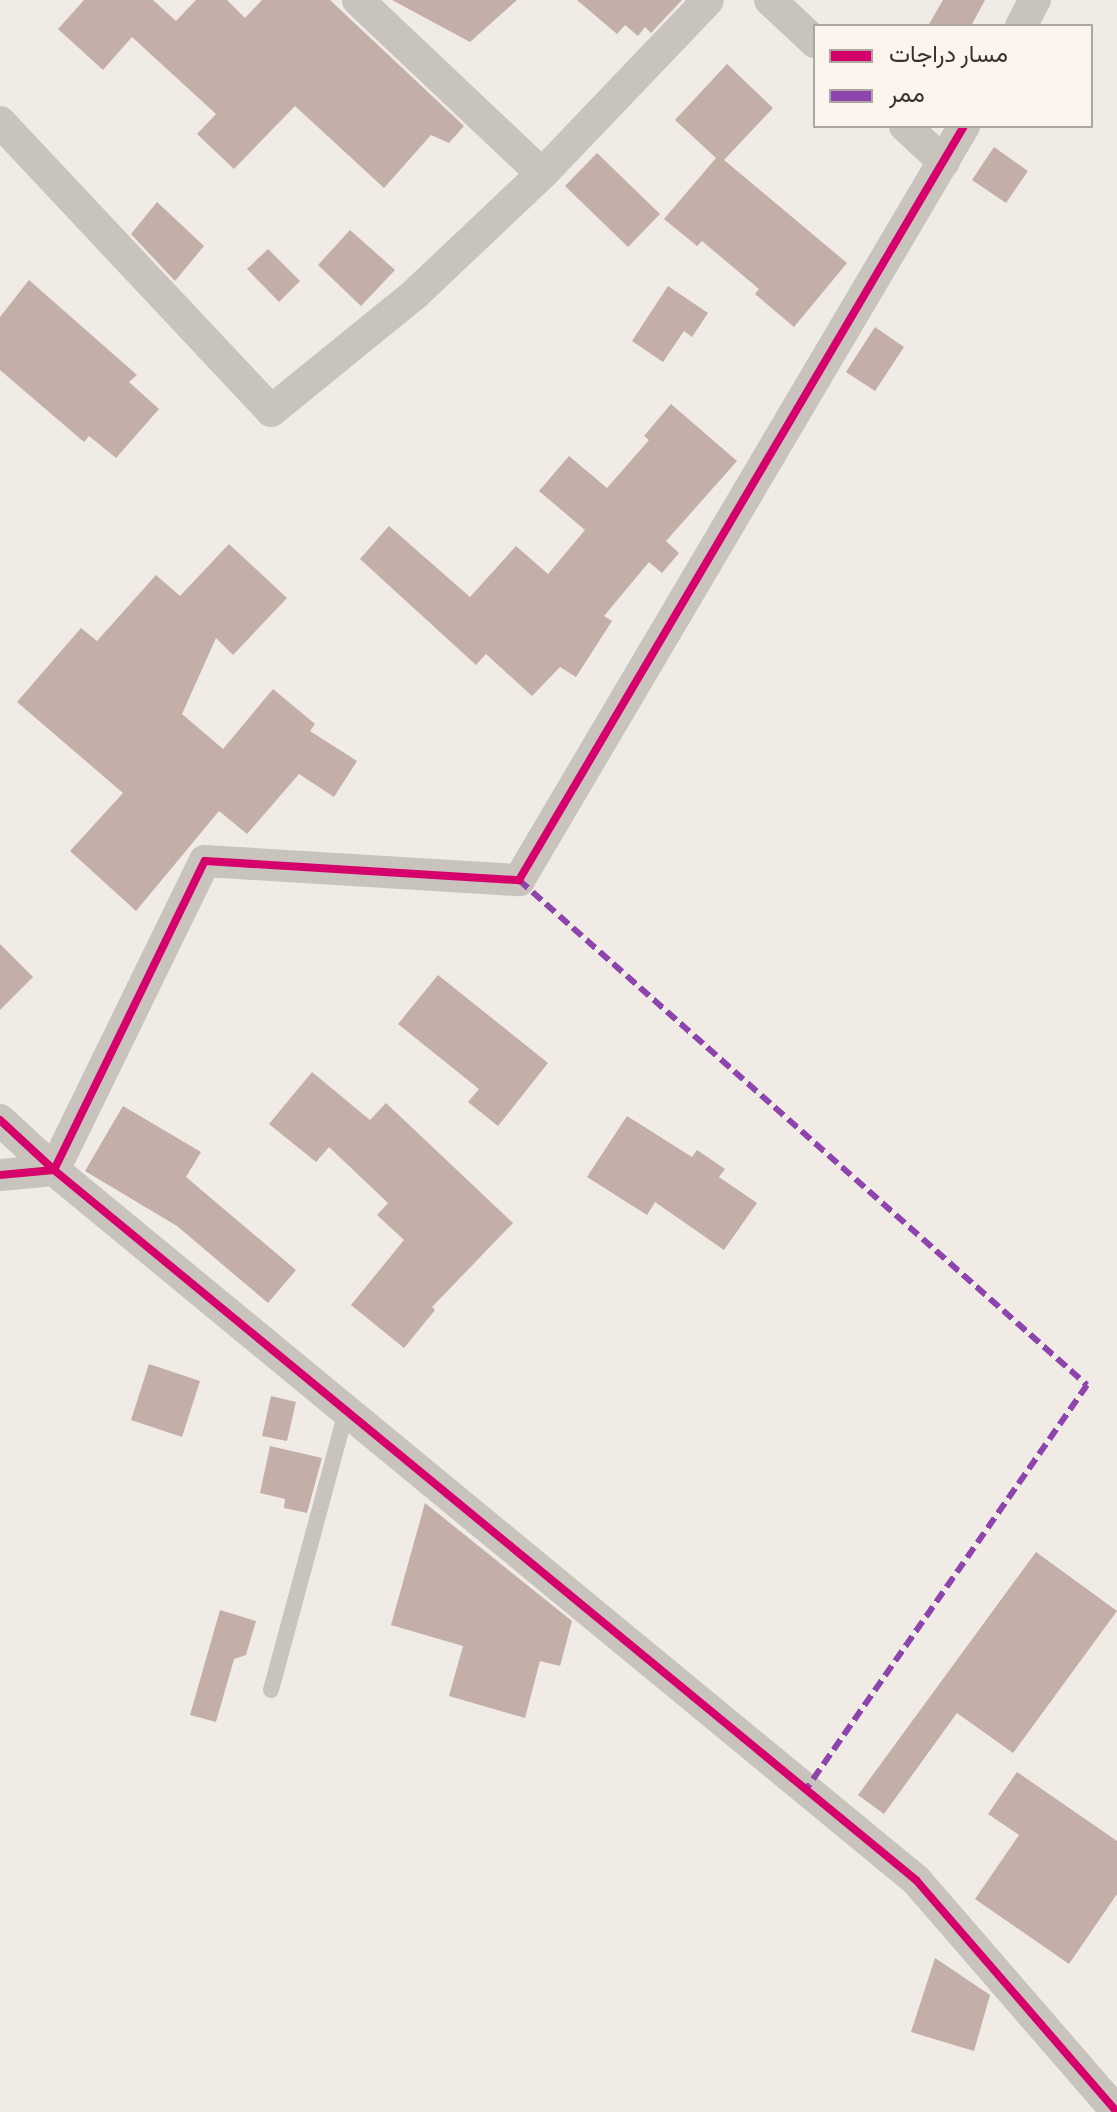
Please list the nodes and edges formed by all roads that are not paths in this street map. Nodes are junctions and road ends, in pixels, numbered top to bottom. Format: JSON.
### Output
{"nodes":[{"id":1,"x":358,"y":0,"type":"edge"},
{"id":2,"x":708,"y":0,"type":"edge"},
{"id":3,"x":770,"y":0,"type":"edge"},
{"id":4,"x":1035,"y":0,"type":"edge"},
{"id":5,"x":1022,"y":24,"type":"edge"},
{"id":6,"x":813,"y":40,"type":"edge"},
{"id":7,"x":0,"y":122,"type":"edge"},
{"id":8,"x":907,"y":128,"type":"edge"},
{"id":9,"x":963,"y":128,"type":"edge"},
{"id":10,"x":944,"y":162,"type":"junction"},
{"id":11,"x":542,"y":174,"type":"junction"},
{"id":12,"x":0,"y":1120,"type":"edge"},
{"id":13,"x":54,"y":1170,"type":"junction"},
{"id":14,"x":0,"y":1175,"type":"edge"},
{"id":15,"x":346,"y":1412,"type":"junction"},
{"id":16,"x":271,"y":1690,"type":"dead end"},
{"id":17,"x":1117,"y":2112,"type":"edge"}],
"edges":[{"from":1,"to":11,"type":"street"},
{"from":2,"to":11,"type":"street"},
{"from":3,"to":6,"type":"street"},
{"from":4,"to":5,"type":"street"},
{"from":7,"to":11,"type":"street"},
{"from":8,"to":10,"type":"street"},
{"from":9,"to":10,"type":"street"},
{"from":10,"to":13,"type":"street"},
{"from":12,"to":13,"type":"street"},
{"from":13,"to":14,"type":"street"},
{"from":13,"to":15,"type":"street"},
{"from":15,"to":16,"type":"lane"},
{"from":15,"to":17,"type":"street"}]}
